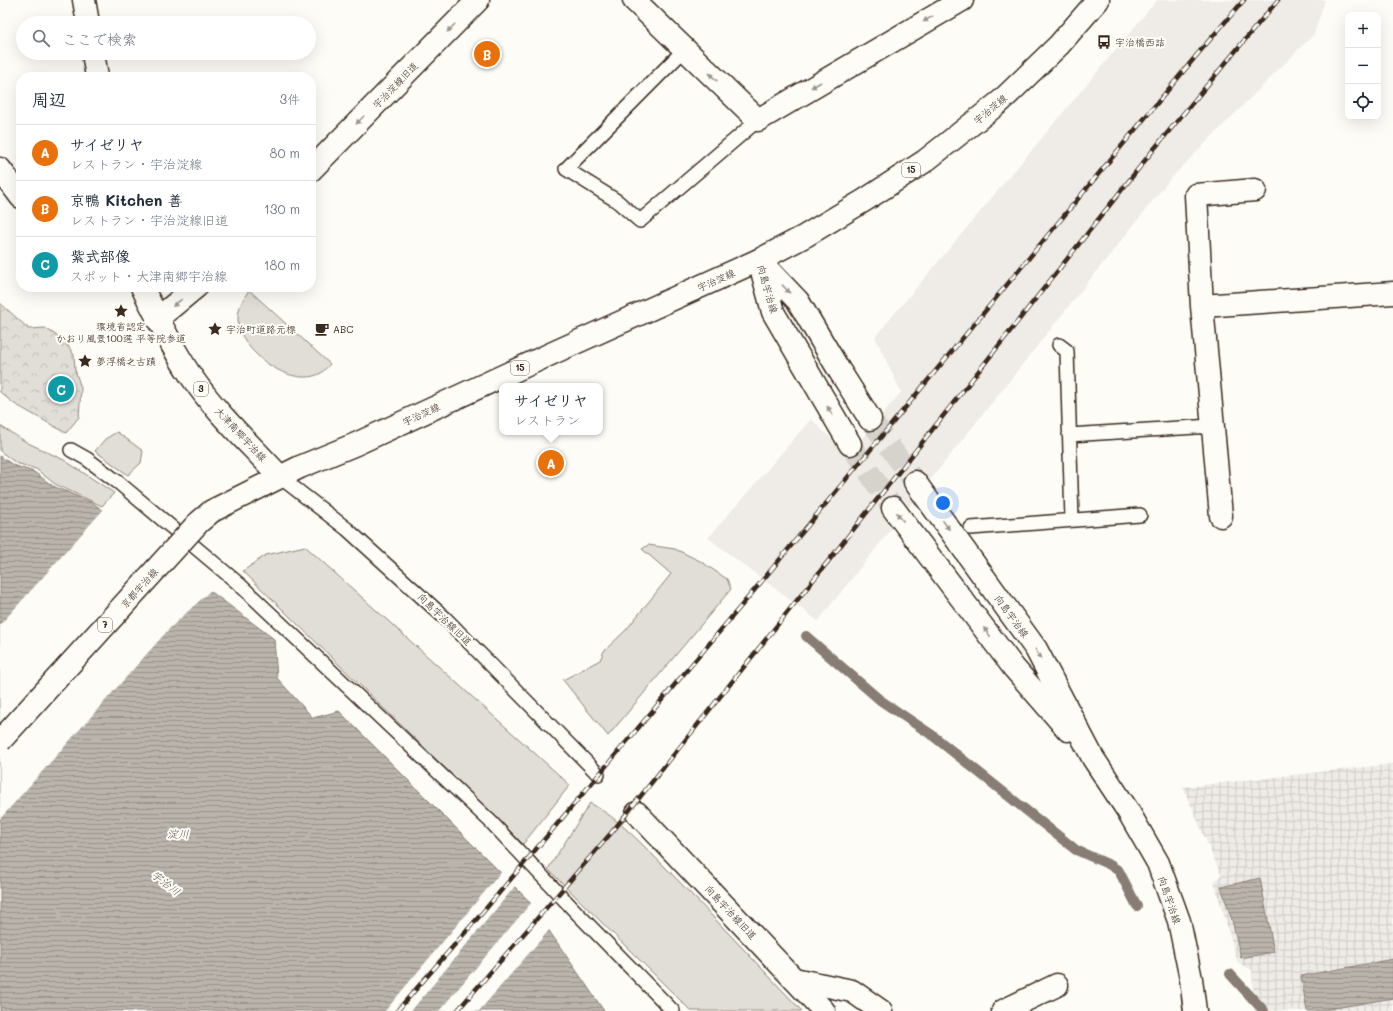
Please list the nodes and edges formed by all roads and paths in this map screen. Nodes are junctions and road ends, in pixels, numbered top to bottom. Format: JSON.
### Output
{"nodes":[{"id":1,"x":84,"y":0,"type":"edge"},
{"id":2,"x":634,"y":0,"type":"edge"},
{"id":3,"x":962,"y":0,"type":"edge"},
{"id":4,"x":1098,"y":0,"type":"edge"},
{"id":5,"x":468,"y":4,"type":"edge"},
{"id":6,"x":87,"y":16,"type":"edge"},
{"id":7,"x":685,"y":49,"type":"junction"},
{"id":8,"x":94,"y":60,"type":"edge"},
{"id":9,"x":96,"y":72,"type":"edge"},
{"id":10,"x":758,"y":120,"type":"junction"},
{"id":11,"x":316,"y":165,"type":"edge"},
{"id":12,"x":0,"y":169,"type":"edge"},
{"id":13,"x":16,"y":190,"type":"edge"},
{"id":14,"x":1255,"y":190,"type":"dead end"},
{"id":15,"x":759,"y":260,"type":"junction"},
{"id":16,"x":144,"y":292,"type":"edge"},
{"id":17,"x":190,"y":292,"type":"edge"},
{"id":18,"x":1393,"y":293,"type":"edge"},
{"id":19,"x":1202,"y":306,"type":"junction"},
{"id":20,"x":157,"y":319,"type":"junction"},
{"id":21,"x":1059,"y":345,"type":"dead end"},
{"id":22,"x":870,"y":419,"type":"tunnel mouth"},
{"id":23,"x":1212,"y":426,"type":"junction"},
{"id":24,"x":1070,"y":435,"type":"junction"},
{"id":25,"x":850,"y":444,"type":"tunnel mouth"},
{"id":26,"x":71,"y":450,"type":"dead end"},
{"id":27,"x":280,"y":476,"type":"junction"},
{"id":28,"x":915,"y":482,"type":"tunnel mouth"},
{"id":29,"x":893,"y":508,"type":"tunnel mouth"},
{"id":30,"x":1140,"y":515,"type":"dead end"},
{"id":31,"x":1221,"y":516,"type":"dead end"},
{"id":32,"x":1072,"y":520,"type":"junction"},
{"id":33,"x":971,"y":528,"type":"dead end"},
{"id":34,"x":0,"y":741,"type":"edge"},
{"id":35,"x":1093,"y":758,"type":"junction"},
{"id":36,"x":598,"y":774,"type":"dead end"},
{"id":37,"x":637,"y":813,"type":"dead end"},
{"id":38,"x":794,"y":979,"type":"junction"},
{"id":39,"x":1057,"y":985,"type":"dead end"},
{"id":40,"x":673,"y":1011,"type":"edge"},
{"id":41,"x":824,"y":1011,"type":"edge"},
{"id":42,"x":881,"y":1011,"type":"edge"},
{"id":43,"x":1003,"y":1011,"type":"edge"},
{"id":44,"x":1195,"y":1011,"type":"edge"}],
"edges":[{"from":1,"to":6,"type":"main road"},
{"from":2,"to":7,"type":"main road"},
{"from":3,"to":10,"type":"main road","one_way":true},
{"from":4,"to":15,"type":"main road","name":"宇治淀線","number":"15"},
{"from":5,"to":11,"type":"main road","name":"宇治淀線旧道","one_way":true},
{"from":10,"to":7,"type":"main road","one_way":true},
{"from":7,"to":10,"type":"lane"},
{"from":8,"to":9,"type":"main road"},
{"from":12,"to":13,"type":"main road"},
{"from":14,"to":19,"type":"main road"},
{"from":15,"to":22,"type":"main road","name":"向島宇治線","one_way":true},
{"from":25,"to":15,"type":"main road","name":"向島宇治線","one_way":true},
{"from":15,"to":27,"type":"main road","name":"宇治淀線","number":"15"},
{"from":16,"to":20,"type":"main road","name":"大津南郷宇治線","number":"3"},
{"from":17,"to":20,"type":"main road","one_way":true},
{"from":18,"to":19,"type":"main road"},
{"from":19,"to":23,"type":"main road"},
{"from":20,"to":27,"type":"main road","name":"大津南郷宇治線","number":"3"},
{"from":21,"to":24,"type":"lane"},
{"from":23,"to":24,"type":"lane"},
{"from":23,"to":31,"type":"main road"},
{"from":24,"to":32,"type":"lane"},
{"from":26,"to":40,"type":"lane"},
{"from":27,"to":34,"type":"main road","name":"京都宇治線","number":"7","bridge":true},
{"from":27,"to":36,"type":"lane","name":"向島宇治線旧道"},
{"from":28,"to":35,"type":"main road","name":"向島宇治線","one_way":true},
{"from":35,"to":29,"type":"main road","name":"向島宇治線","one_way":true},
{"from":30,"to":32,"type":"lane"},
{"from":32,"to":33,"type":"lane"},
{"from":35,"to":44,"type":"main road","name":"向島宇治線"},
{"from":37,"to":38,"type":"main road","name":"向島宇治線旧道"},
{"from":38,"to":41,"type":"main road","name":"向島宇治線旧道"},
{"from":38,"to":42,"type":"main road"},
{"from":39,"to":43,"type":"main road"}]}
